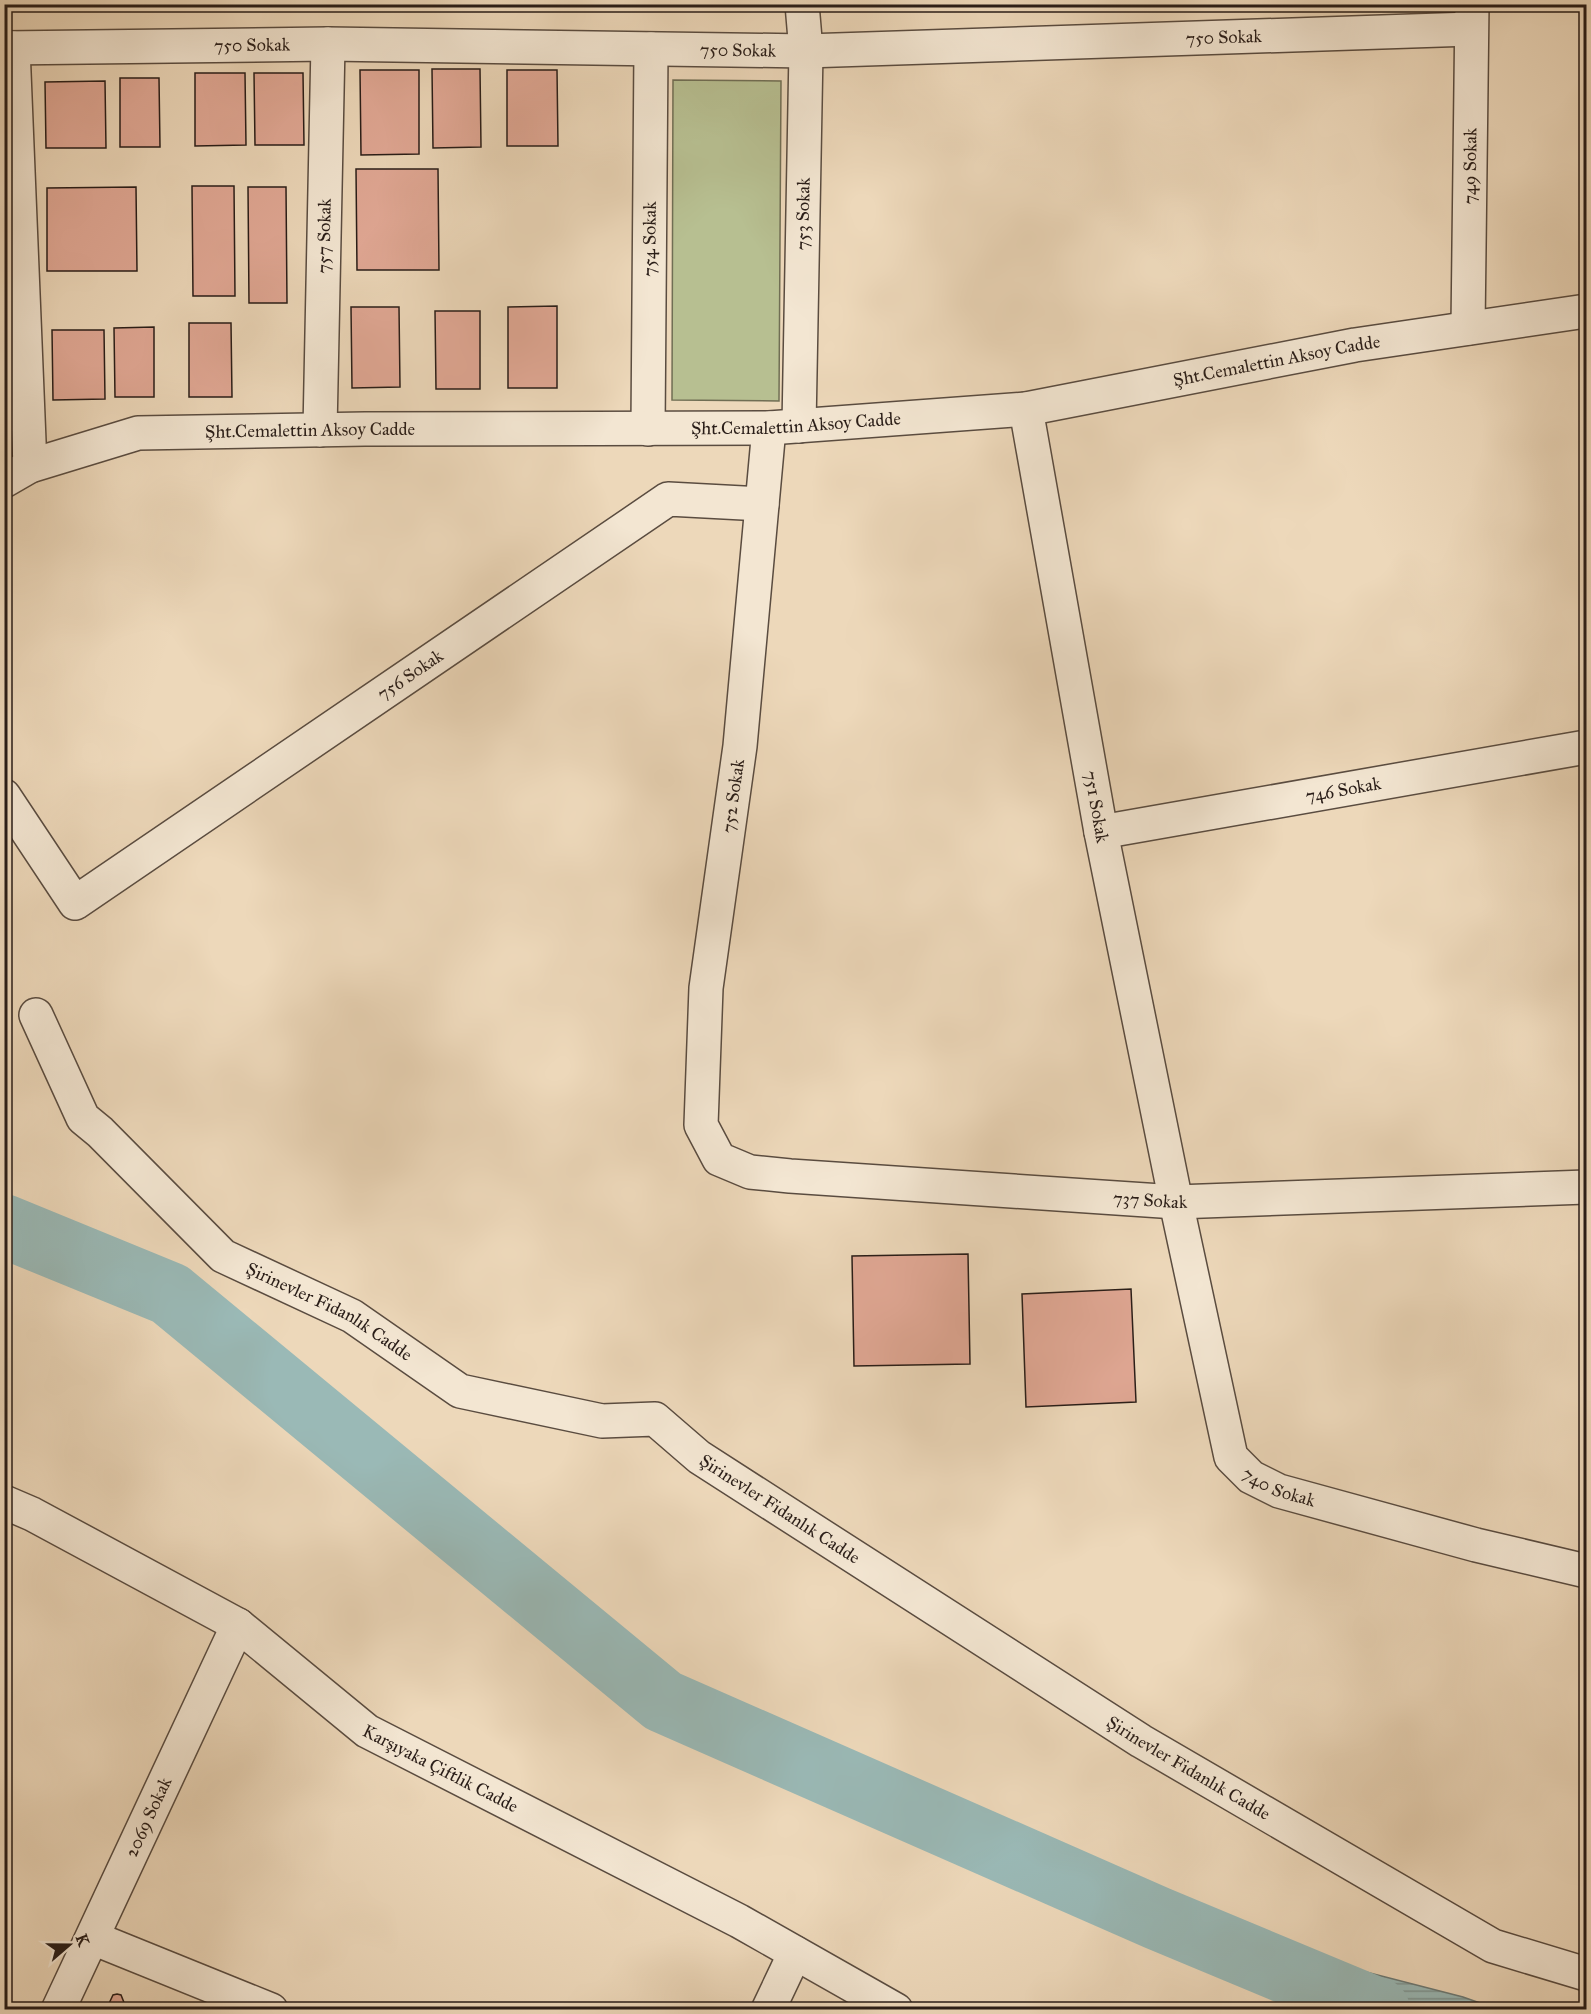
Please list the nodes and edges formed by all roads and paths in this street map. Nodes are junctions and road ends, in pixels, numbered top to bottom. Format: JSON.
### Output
{"nodes":[{"id":1,"x":802,"y":4,"type":"edge"},
{"id":2,"x":1472,"y":17,"type":"edge"},
{"id":3,"x":328,"y":44,"type":"junction"},
{"id":4,"x":9,"y":48,"type":"edge"},
{"id":5,"x":651,"y":49,"type":"junction"},
{"id":6,"x":806,"y":51,"type":"junction"},
{"id":7,"x":1587,"y":312,"type":"edge"},
{"id":8,"x":1468,"y":328,"type":"junction"},
{"id":9,"x":1026,"y":409,"type":"junction"},
{"id":10,"x":784,"y":427,"type":"junction"},
{"id":11,"x":648,"y":429,"type":"junction"},
{"id":12,"x":320,"y":430,"type":"junction"},
{"id":13,"x":17,"y":474,"type":"edge"},
{"id":14,"x":762,"y":504,"type":"junction"},
{"id":15,"x":1587,"y":747,"type":"edge"},
{"id":16,"x":4,"y":796,"type":"edge"},
{"id":17,"x":1101,"y":832,"type":"junction"},
{"id":18,"x":36,"y":1015,"type":"dead end"},
{"id":19,"x":719,"y":1159,"type":"joint"},
{"id":20,"x":1587,"y":1187,"type":"edge"},
{"id":21,"x":1176,"y":1202,"type":"junction"},
{"id":22,"x":4,"y":1502,"type":"edge"},
{"id":23,"x":1587,"y":1571,"type":"edge"},
{"id":24,"x":238,"y":1625,"type":"junction"},
{"id":25,"x":93,"y":1938,"type":"junction"},
{"id":26,"x":795,"y":1953,"type":"junction"},
{"id":27,"x":1587,"y":1974,"type":"edge"},
{"id":28,"x":58,"y":2010,"type":"edge"},
{"id":29,"x":271,"y":2010,"type":"edge"},
{"id":30,"x":768,"y":2010,"type":"edge"},
{"id":31,"x":896,"y":2010,"type":"edge"}],
"edges":[{"from":1,"to":6,"type":"street","name":"753 Sokak"},
{"from":2,"to":6,"type":"street","name":"750 Sokak"},
{"from":2,"to":8,"type":"street","name":"749 Sokak"},
{"from":3,"to":4,"type":"street","name":"750 Sokak"},
{"from":3,"to":5,"type":"street","name":"750 Sokak"},
{"from":3,"to":12,"type":"street","name":"757 Sokak"},
{"from":4,"to":13,"type":"street"},
{"from":5,"to":6,"type":"street","name":"750 Sokak"},
{"from":5,"to":11,"type":"street","name":"754 Sokak"},
{"from":6,"to":10,"type":"street","name":"753 Sokak"},
{"from":7,"to":8,"type":"street","name":"Şht.Cemalettin Aksoy Cadde"},
{"from":8,"to":9,"type":"street","name":"Şht.Cemalettin Aksoy Cadde"},
{"from":9,"to":10,"type":"street","name":"Şht.Cemalettin Aksoy Cadde"},
{"from":9,"to":17,"type":"street","name":"751 Sokak"},
{"from":10,"to":11,"type":"street","name":"Şht.Cemalettin Aksoy Cadde"},
{"from":10,"to":14,"type":"street","name":"752 Sokak"},
{"from":11,"to":12,"type":"street","name":"Şht.Cemalettin Aksoy Cadde"},
{"from":12,"to":13,"type":"street","name":"Şht.Cemalettin Aksoy Cadde"},
{"from":14,"to":16,"type":"street","name":"756 Sokak"},
{"from":14,"to":19,"type":"street","name":"752 Sokak"},
{"from":15,"to":17,"type":"street","name":"746 Sokak"},
{"from":17,"to":21,"type":"street","name":"751 Sokak"},
{"from":18,"to":27,"type":"street","name":"Şirinevler Fidanlık Cadde"},
{"from":19,"to":21,"type":"street","name":"737 Sokak"},
{"from":20,"to":21,"type":"street","name":"737 Sokak"},
{"from":21,"to":23,"type":"street","name":"740 Sokak"},
{"from":22,"to":24,"type":"street","name":"Karşıyaka Çiftlik Cadde"},
{"from":24,"to":25,"type":"street","name":"2069 Sokak"},
{"from":24,"to":26,"type":"street","name":"Karşıyaka Çiftlik Cadde"},
{"from":25,"to":28,"type":"street","name":"2069 Sokak"},
{"from":25,"to":29,"type":"street"},
{"from":26,"to":30,"type":"street"},
{"from":26,"to":31,"type":"street","name":"Karşıyaka Çiftlik Cadde"}]}
